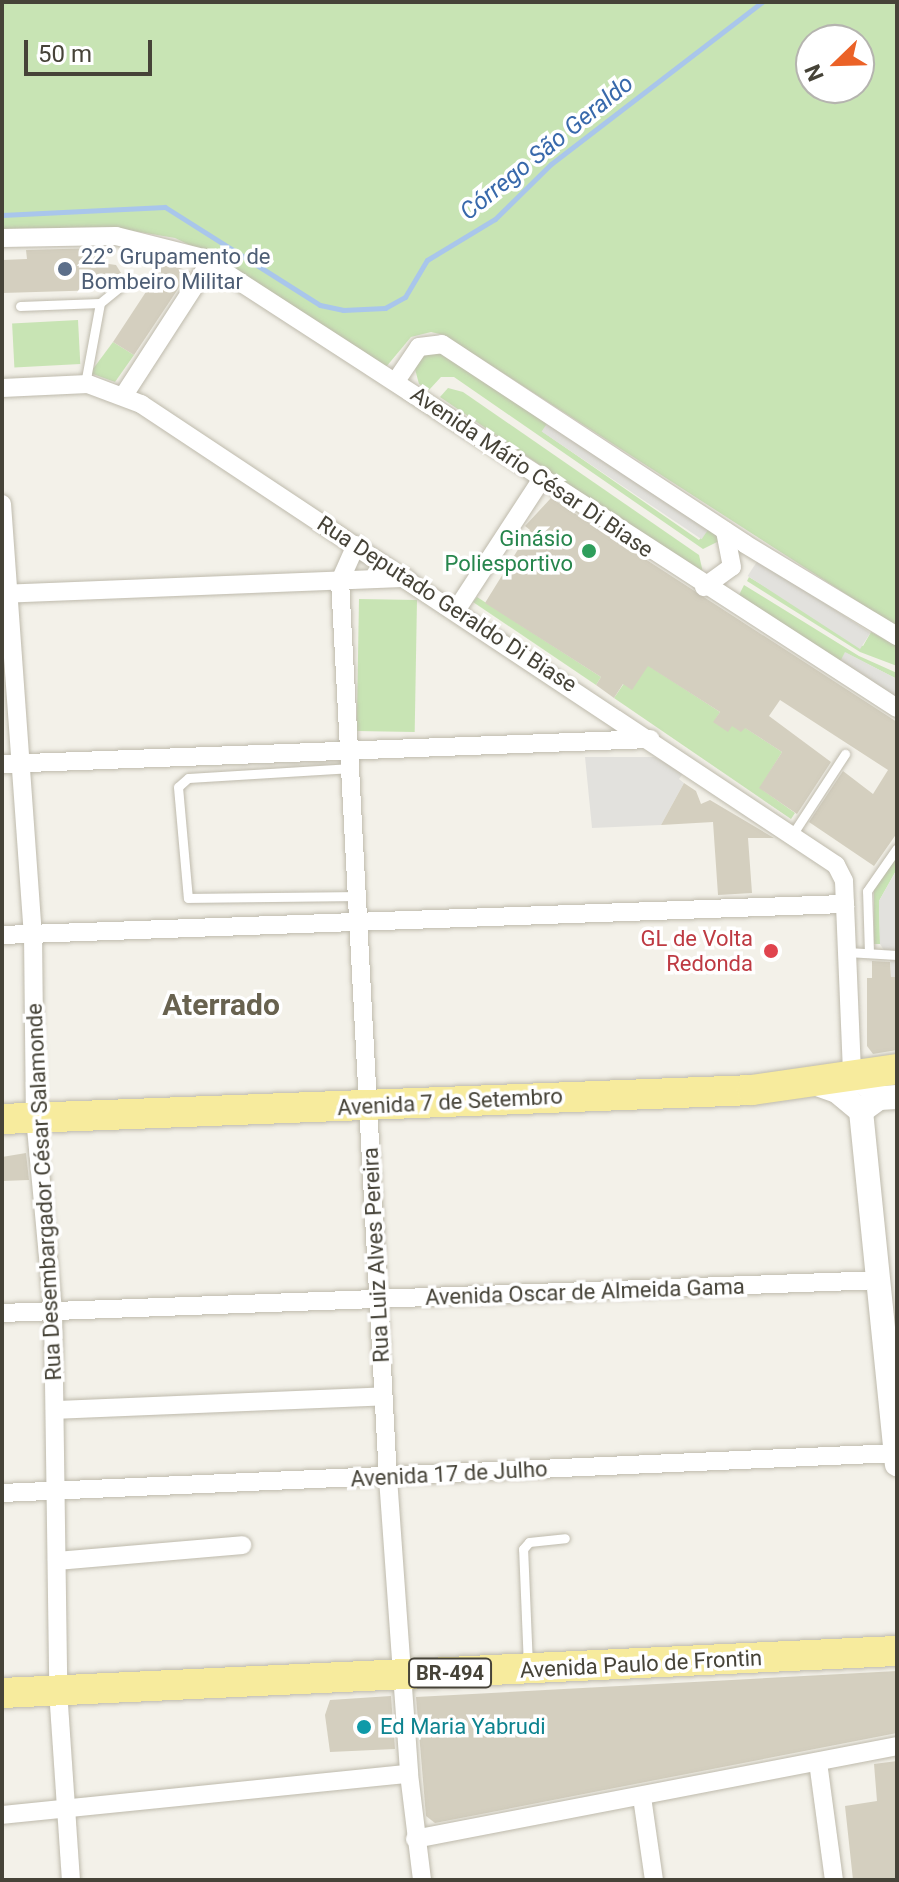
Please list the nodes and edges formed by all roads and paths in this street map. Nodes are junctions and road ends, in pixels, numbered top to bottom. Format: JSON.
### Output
{"nodes":[{"id":1,"x":2,"y":238,"type":"edge"},
{"id":2,"x":210,"y":262,"type":"junction"},
{"id":3,"x":128,"y":280,"type":"dead end"},
{"id":4,"x":100,"y":303,"type":"junction"},
{"id":5,"x":20,"y":306,"type":"dead end"},
{"id":6,"x":396,"y":381,"type":"junction"},
{"id":7,"x":85,"y":384,"type":"junction"},
{"id":8,"x":2,"y":388,"type":"edge"},
{"id":9,"x":124,"y":395,"type":"junction"},
{"id":10,"x":543,"y":477,"type":"junction"},
{"id":11,"x":2,"y":504,"type":"edge"},
{"id":12,"x":725,"y":531,"type":"junction"},
{"id":13,"x":356,"y":545,"type":"junction"},
{"id":14,"x":406,"y":578,"type":"junction"},
{"id":15,"x":340,"y":581,"type":"junction"},
{"id":16,"x":704,"y":587,"type":"junction"},
{"id":17,"x":5,"y":593,"type":"edge"},
{"id":18,"x":457,"y":609,"type":"junction"},
{"id":19,"x":897,"y":636,"type":"edge"},
{"id":20,"x":897,"y":708,"type":"edge"},
{"id":21,"x":651,"y":739,"type":"junction"},
{"id":22,"x":845,"y":754,"type":"dead end"},
{"id":23,"x":351,"y":761,"type":"junction"},
{"id":24,"x":10,"y":764,"type":"edge"},
{"id":25,"x":792,"y":835,"type":"junction"},
{"id":26,"x":897,"y":848,"type":"edge"},
{"id":27,"x":360,"y":895,"type":"junction"},
{"id":28,"x":845,"y":904,"type":"junction"},
{"id":29,"x":362,"y":922,"type":"junction"},
{"id":30,"x":33,"y":933,"type":"junction"},
{"id":31,"x":2,"y":935,"type":"edge"},
{"id":32,"x":847,"y":952,"type":"junction"},
{"id":33,"x":869,"y":953,"type":"junction"},
{"id":34,"x":897,"y":955,"type":"edge"},
{"id":35,"x":897,"y":1069,"type":"edge"},
{"id":36,"x":853,"y":1075,"type":"junction"},
{"id":37,"x":802,"y":1085,"type":"junction"},
{"id":38,"x":879,"y":1102,"type":"edge"},
{"id":39,"x":369,"y":1107,"type":"junction"},
{"id":40,"x":35,"y":1117,"type":"junction"},
{"id":41,"x":2,"y":1119,"type":"edge"},
{"id":42,"x":879,"y":1280,"type":"junction"},
{"id":43,"x":378,"y":1300,"type":"junction"},
{"id":44,"x":53,"y":1310,"type":"junction"},
{"id":45,"x":2,"y":1313,"type":"edge"},
{"id":46,"x":383,"y":1396,"type":"junction"},
{"id":47,"x":55,"y":1410,"type":"junction"},
{"id":48,"x":896,"y":1453,"type":"edge"},
{"id":49,"x":897,"y":1464,"type":"edge"},
{"id":50,"x":388,"y":1478,"type":"junction"},
{"id":51,"x":57,"y":1487,"type":"junction"},
{"id":52,"x":2,"y":1493,"type":"edge"},
{"id":53,"x":565,"y":1538,"type":"dead end"},
{"id":54,"x":242,"y":1545,"type":"dead end"},
{"id":55,"x":57,"y":1561,"type":"junction"},
{"id":56,"x":897,"y":1651,"type":"edge"},
{"id":57,"x":528,"y":1669,"type":"junction"},
{"id":58,"x":401,"y":1675,"type":"junction"},
{"id":59,"x":58,"y":1690,"type":"junction"},
{"id":60,"x":2,"y":1693,"type":"edge"},
{"id":61,"x":897,"y":1746,"type":"edge"},
{"id":62,"x":818,"y":1762,"type":"junction"},
{"id":63,"x":409,"y":1774,"type":"junction"},
{"id":64,"x":642,"y":1797,"type":"junction"},
{"id":65,"x":69,"y":1808,"type":"junction"},
{"id":66,"x":2,"y":1815,"type":"edge"},
{"id":67,"x":415,"y":1839,"type":"junction"},
{"id":68,"x":71,"y":1880,"type":"edge"},
{"id":69,"x":422,"y":1880,"type":"edge"},
{"id":70,"x":654,"y":1880,"type":"edge"},
{"id":71,"x":834,"y":1880,"type":"edge"}],
"edges":[{"from":1,"to":2,"type":"street"},
{"from":2,"to":6,"type":"street"},
{"from":2,"to":9,"type":"street"},
{"from":3,"to":4,"type":"lane"},
{"from":4,"to":5,"type":"lane"},
{"from":4,"to":7,"type":"lane"},
{"from":6,"to":10,"type":"street","name":"Avenida Mário César Di Biase"},
{"from":6,"to":12,"type":"street","name":"Avenida Mário César Di Biase"},
{"from":7,"to":8,"type":"street","name":"Rua Deputado Geraldo Di Biase"},
{"from":7,"to":9,"type":"street","name":"Rua Deputado Geraldo Di Biase"},
{"from":9,"to":13,"type":"street","name":"Rua Deputado Geraldo Di Biase"},
{"from":10,"to":16,"type":"street","name":"Avenida Mário César Di Biase"},
{"from":10,"to":18,"type":"street"},
{"from":11,"to":17,"type":"street","name":"Rua Desembargador César Salamonde"},
{"from":12,"to":16,"type":"street"},
{"from":12,"to":19,"type":"street","name":"Avenida Mário César Di Biase"},
{"from":13,"to":14,"type":"street","name":"Rua Deputado Geraldo Di Biase"},
{"from":13,"to":15,"type":"street"},
{"from":14,"to":15,"type":"street"},
{"from":14,"to":18,"type":"street","name":"Rua Deputado Geraldo Di Biase"},
{"from":15,"to":17,"type":"street"},
{"from":15,"to":23,"type":"street","name":"Rua Luiz Alves Pereira"},
{"from":16,"to":20,"type":"street","name":"Avenida Mário César Di Biase"},
{"from":17,"to":24,"type":"street","name":"Rua Desembargador César Salamonde"},
{"from":18,"to":21,"type":"street","name":"Rua Deputado Geraldo Di Biase"},
{"from":21,"to":23,"type":"street"},
{"from":21,"to":25,"type":"street","name":"Rua Deputado Geraldo Di Biase"},
{"from":22,"to":25,"type":"lane"},
{"from":23,"to":24,"type":"street"},
{"from":23,"to":27,"type":"street","name":"Rua Luiz Alves Pereira"},
{"from":23,"to":27,"type":"lane"},
{"from":24,"to":30,"type":"street","name":"Rua Desembargador César Salamonde"},
{"from":25,"to":28,"type":"street","name":"Rua Deputado Geraldo Di Biase"},
{"from":26,"to":33,"type":"lane"},
{"from":27,"to":29,"type":"street","name":"Rua Luiz Alves Pereira"},
{"from":28,"to":29,"type":"street"},
{"from":28,"to":32,"type":"street","name":"Rua Deputado Geraldo Di Biase"},
{"from":29,"to":30,"type":"street"},
{"from":29,"to":39,"type":"street","name":"Rua Luiz Alves Pereira"},
{"from":30,"to":31,"type":"street"},
{"from":30,"to":40,"type":"street","name":"Rua Desembargador César Salamonde"},
{"from":32,"to":33,"type":"lane"},
{"from":32,"to":36,"type":"street","name":"Rua Deputado Geraldo Di Biase"},
{"from":33,"to":34,"type":"lane"},
{"from":35,"to":36,"type":"main road","name":"Avenida 7 de Setembro"},
{"from":36,"to":37,"type":"main road","name":"Avenida 7 de Setembro"},
{"from":36,"to":38,"type":"street"},
{"from":37,"to":38,"type":"street"},
{"from":37,"to":39,"type":"main road","name":"Avenida 7 de Setembro"},
{"from":38,"to":42,"type":"street"},
{"from":39,"to":40,"type":"main road","name":"Avenida 7 de Setembro"},
{"from":39,"to":43,"type":"street","name":"Rua Luiz Alves Pereira"},
{"from":40,"to":41,"type":"main road","name":"Avenida 7 de Setembro"},
{"from":40,"to":44,"type":"street","name":"Rua Desembargador César Salamonde"},
{"from":42,"to":43,"type":"street","name":"Avenida Oscar de Almeida Gama"},
{"from":42,"to":48,"type":"street"},
{"from":43,"to":44,"type":"street","name":"Avenida Oscar de Almeida Gama"},
{"from":43,"to":46,"type":"street","name":"Rua Luiz Alves Pereira"},
{"from":44,"to":45,"type":"street","name":"Avenida Oscar de Almeida Gama"},
{"from":44,"to":47,"type":"street","name":"Rua Desembargador César Salamonde"},
{"from":46,"to":47,"type":"street"},
{"from":46,"to":50,"type":"street","name":"Rua Luiz Alves Pereira"},
{"from":47,"to":51,"type":"street","name":"Rua Desembargador César Salamonde"},
{"from":48,"to":49,"type":"street"},
{"from":48,"to":50,"type":"street","name":"Avenida 17 de Julho"},
{"from":50,"to":51,"type":"street","name":"Avenida 17 de Julho"},
{"from":50,"to":58,"type":"street","name":"Rua Luiz Alves Pereira"},
{"from":51,"to":52,"type":"street","name":"Avenida 17 de Julho"},
{"from":51,"to":55,"type":"street","name":"Rua Desembargador César Salamonde"},
{"from":53,"to":57,"type":"lane"},
{"from":54,"to":55,"type":"street"},
{"from":55,"to":59,"type":"street","name":"Rua Desembargador César Salamonde"},
{"from":56,"to":57,"type":"main road","name":"Avenida Paulo de Frontin","number":"BR-494"},
{"from":57,"to":58,"type":"main road","name":"Avenida Paulo de Frontin","number":"BR-494"},
{"from":58,"to":59,"type":"main road","name":"Avenida Paulo de Frontin","number":"BR-494"},
{"from":58,"to":63,"type":"street","name":"Rua Luiz Alves Pereira"},
{"from":59,"to":60,"type":"main road","name":"Avenida Paulo de Frontin","number":"BR-494"},
{"from":59,"to":65,"type":"street","name":"Rua Desembargador César Salamonde"},
{"from":61,"to":62,"type":"street"},
{"from":62,"to":64,"type":"street"},
{"from":62,"to":71,"type":"street"},
{"from":63,"to":65,"type":"street"},
{"from":63,"to":67,"type":"street","name":"Rua Luiz Alves Pereira"},
{"from":64,"to":67,"type":"street"},
{"from":64,"to":70,"type":"street"},
{"from":65,"to":66,"type":"street"},
{"from":65,"to":68,"type":"street","name":"Rua Desembargador César Salamonde"},
{"from":67,"to":69,"type":"street","name":"Rua Luiz Alves Pereira"}]}
